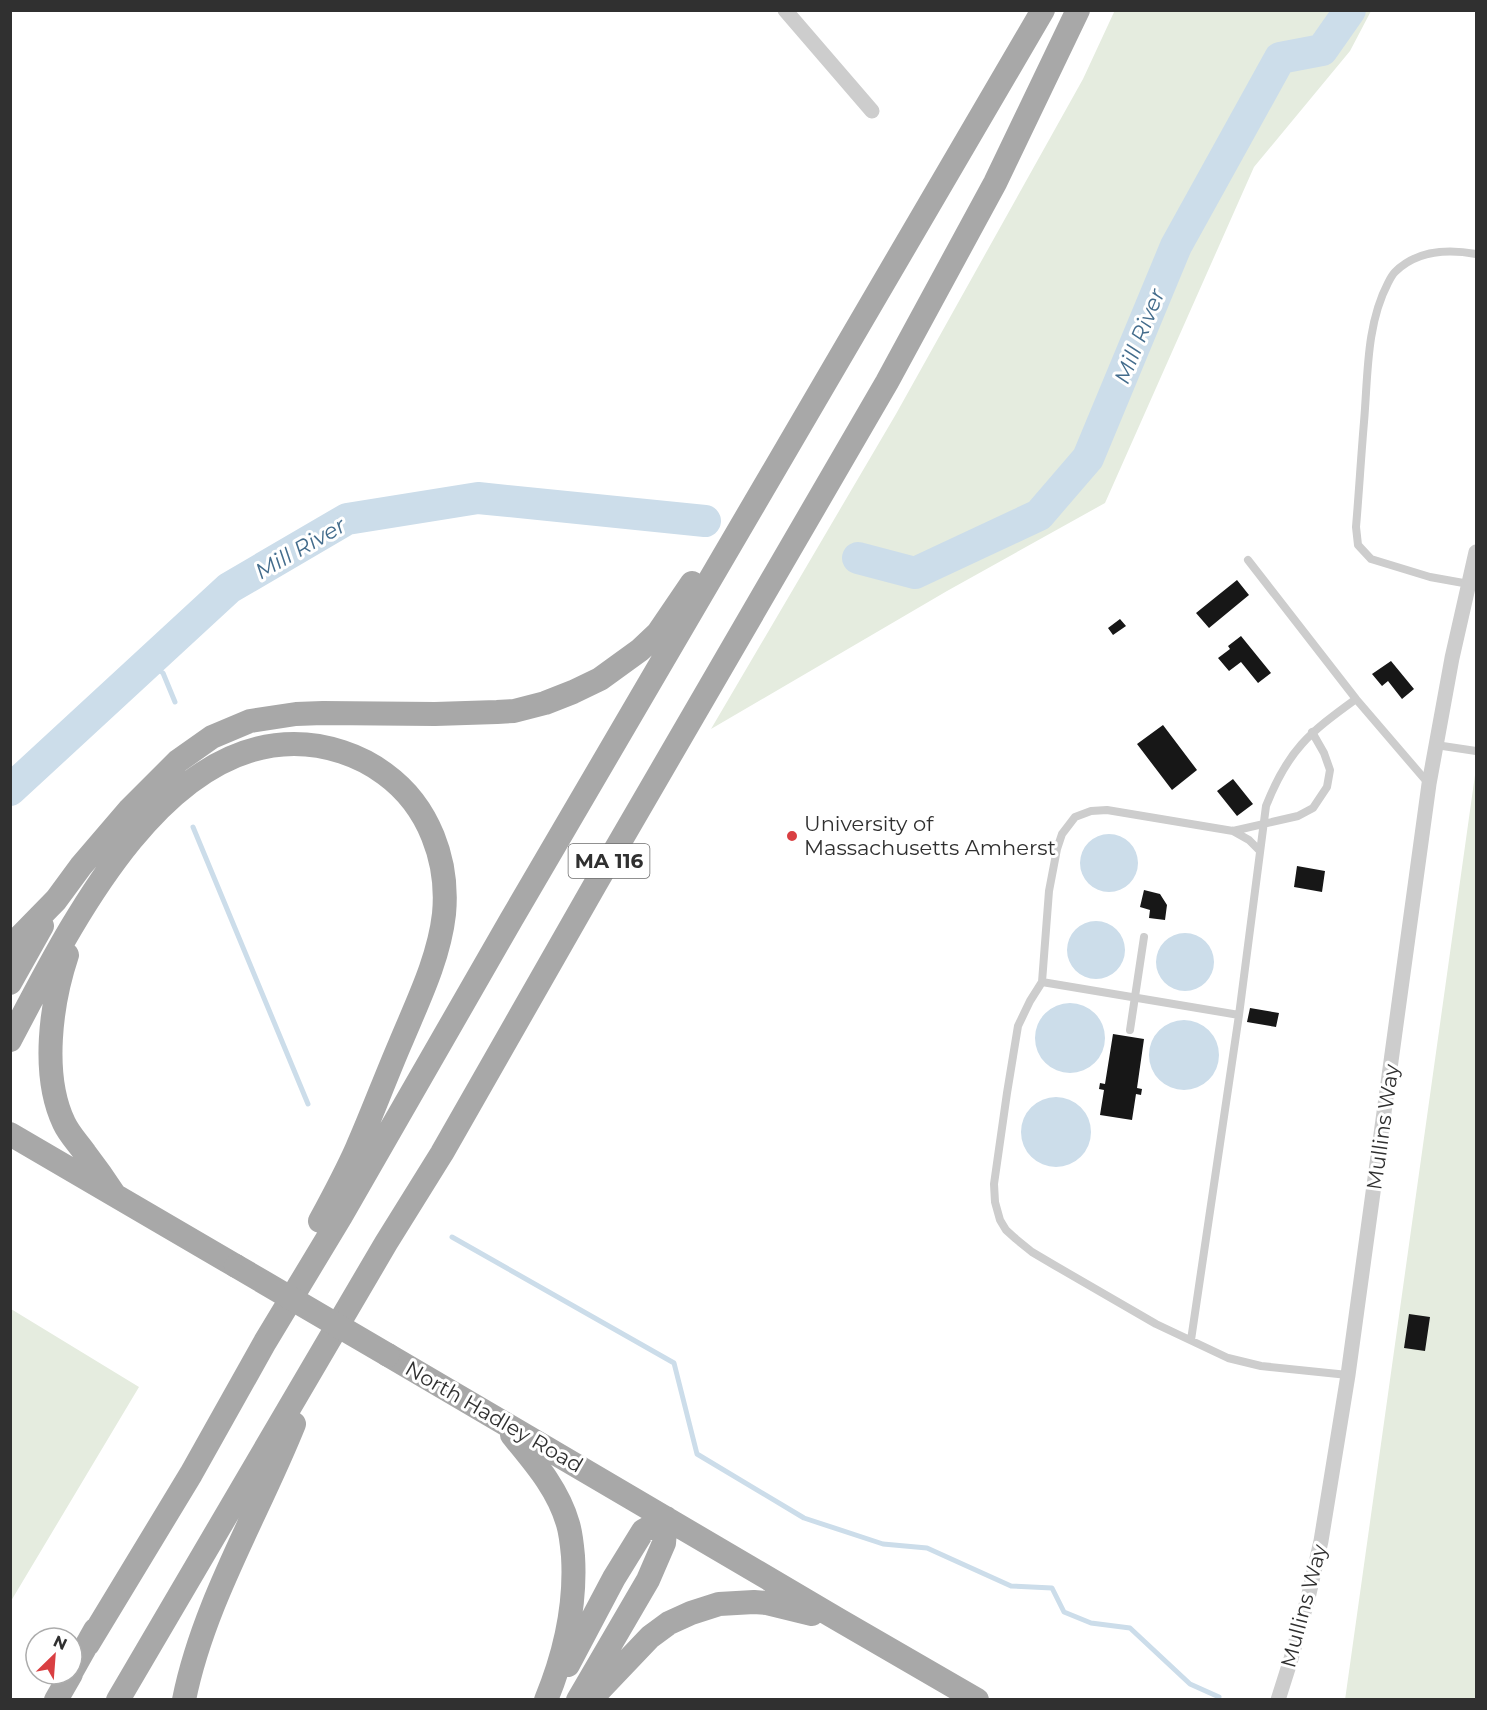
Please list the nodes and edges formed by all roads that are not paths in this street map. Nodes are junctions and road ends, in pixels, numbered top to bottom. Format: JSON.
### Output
{"nodes":[{"id":1,"x":785,"y":10,"type":"edge"},
{"id":2,"x":1043,"y":10,"type":"edge"},
{"id":3,"x":1078,"y":10,"type":"edge"},
{"id":4,"x":872,"y":111,"type":"dead end"},
{"id":5,"x":1476,"y":254,"type":"edge"},
{"id":6,"x":884,"y":283,"type":"junction"},
{"id":7,"x":1476,"y":552,"type":"edge"},
{"id":8,"x":1248,"y":560,"type":"dead end"},
{"id":9,"x":1469,"y":584,"type":"junction"},
{"id":10,"x":1356,"y":699,"type":"junction"},
{"id":11,"x":1312,"y":732,"type":"junction"},
{"id":12,"x":1436,"y":745,"type":"junction"},
{"id":13,"x":1476,"y":751,"type":"edge"},
{"id":14,"x":1429,"y":784,"type":"junction"},
{"id":15,"x":1263,"y":825,"type":"junction"},
{"id":16,"x":1233,"y":831,"type":"junction"},
{"id":17,"x":1260,"y":851,"type":"junction"},
{"id":18,"x":56,"y":900,"type":"junction"},
{"id":19,"x":84,"y":908,"type":"junction"},
{"id":20,"x":1144,"y":938,"type":"dead end"},
{"id":21,"x":10,"y":947,"type":"edge"},
{"id":22,"x":1042,"y":982,"type":"junction"},
{"id":23,"x":10,"y":983,"type":"edge"},
{"id":24,"x":1135,"y":998,"type":"junction"},
{"id":25,"x":1239,"y":1015,"type":"junction"},
{"id":26,"x":1130,"y":1030,"type":"dead end"},
{"id":27,"x":10,"y":1040,"type":"edge"},
{"id":28,"x":10,"y":1134,"type":"edge"},
{"id":29,"x":114,"y":1194,"type":"junction"},
{"id":30,"x":1191,"y":1340,"type":"junction"},
{"id":31,"x":323,"y":1351,"type":"junction"},
{"id":32,"x":1348,"y":1375,"type":"junction"},
{"id":33,"x":499,"y":1420,"type":"junction"},
{"id":34,"x":666,"y":1518,"type":"junction"},
{"id":35,"x":839,"y":1620,"type":"junction"},
{"id":36,"x":88,"y":1644,"type":"junction"},
{"id":37,"x":84,"y":1651,"type":"edge"},
{"id":38,"x":64,"y":1686,"type":"edge"},
{"id":39,"x":56,"y":1700,"type":"edge"},
{"id":40,"x":118,"y":1700,"type":"edge"},
{"id":41,"x":184,"y":1700,"type":"edge"},
{"id":42,"x":547,"y":1700,"type":"edge"},
{"id":43,"x":578,"y":1700,"type":"edge"},
{"id":44,"x":590,"y":1700,"type":"edge"},
{"id":45,"x":977,"y":1700,"type":"edge"},
{"id":46,"x":1278,"y":1700,"type":"edge"}],
"edges":[{"from":1,"to":4,"type":"street"},
{"from":2,"to":6,"type":"main road","number":"MA 116"},
{"from":3,"to":31,"type":"main road","number":"MA 116"},
{"from":5,"to":9,"type":"lane"},
{"from":6,"to":18,"type":"main road"},
{"from":6,"to":36,"type":"main road","number":"MA 116"},
{"from":7,"to":9,"type":"street","name":"Mullins Way"},
{"from":8,"to":10,"type":"lane"},
{"from":9,"to":12,"type":"street","name":"Mullins Way"},
{"from":10,"to":11,"type":"lane"},
{"from":10,"to":14,"type":"lane"},
{"from":11,"to":15,"type":"lane"},
{"from":11,"to":15,"type":"lane"},
{"from":12,"to":13,"type":"lane"},
{"from":12,"to":14,"type":"street","name":"Mullins Way"},
{"from":14,"to":32,"type":"street","name":"Mullins Way"},
{"from":15,"to":16,"type":"lane"},
{"from":15,"to":17,"type":"lane"},
{"from":16,"to":17,"type":"lane"},
{"from":16,"to":22,"type":"lane"},
{"from":17,"to":25,"type":"lane"},
{"from":18,"to":21,"type":"main road"},
{"from":18,"to":23,"type":"main road"},
{"from":19,"to":27,"type":"main road"},
{"from":19,"to":29,"type":"main road"},
{"from":19,"to":36,"type":"main road"},
{"from":20,"to":24,"type":"lane"},
{"from":22,"to":24,"type":"lane"},
{"from":22,"to":30,"type":"lane"},
{"from":24,"to":25,"type":"lane"},
{"from":24,"to":26,"type":"lane"},
{"from":25,"to":30,"type":"lane"},
{"from":28,"to":29,"type":"main road","name":"North Hadley Road"},
{"from":29,"to":33,"type":"main road","name":"North Hadley Road","bridge":true},
{"from":30,"to":32,"type":"lane"},
{"from":31,"to":40,"type":"main road","number":"MA 116"},
{"from":31,"to":41,"type":"main road"},
{"from":32,"to":46,"type":"street","name":"Mullins Way"},
{"from":33,"to":34,"type":"main road","name":"North Hadley Road"},
{"from":33,"to":42,"type":"main road"},
{"from":34,"to":35,"type":"main road","name":"North Hadley Road"},
{"from":34,"to":42,"type":"main road"},
{"from":34,"to":43,"type":"main road"},
{"from":35,"to":44,"type":"main road"},
{"from":35,"to":45,"type":"main road","name":"North Hadley Road"},
{"from":36,"to":37,"type":"main road","number":"MA 116"},
{"from":38,"to":39,"type":"main road","number":"MA 116"}]}
